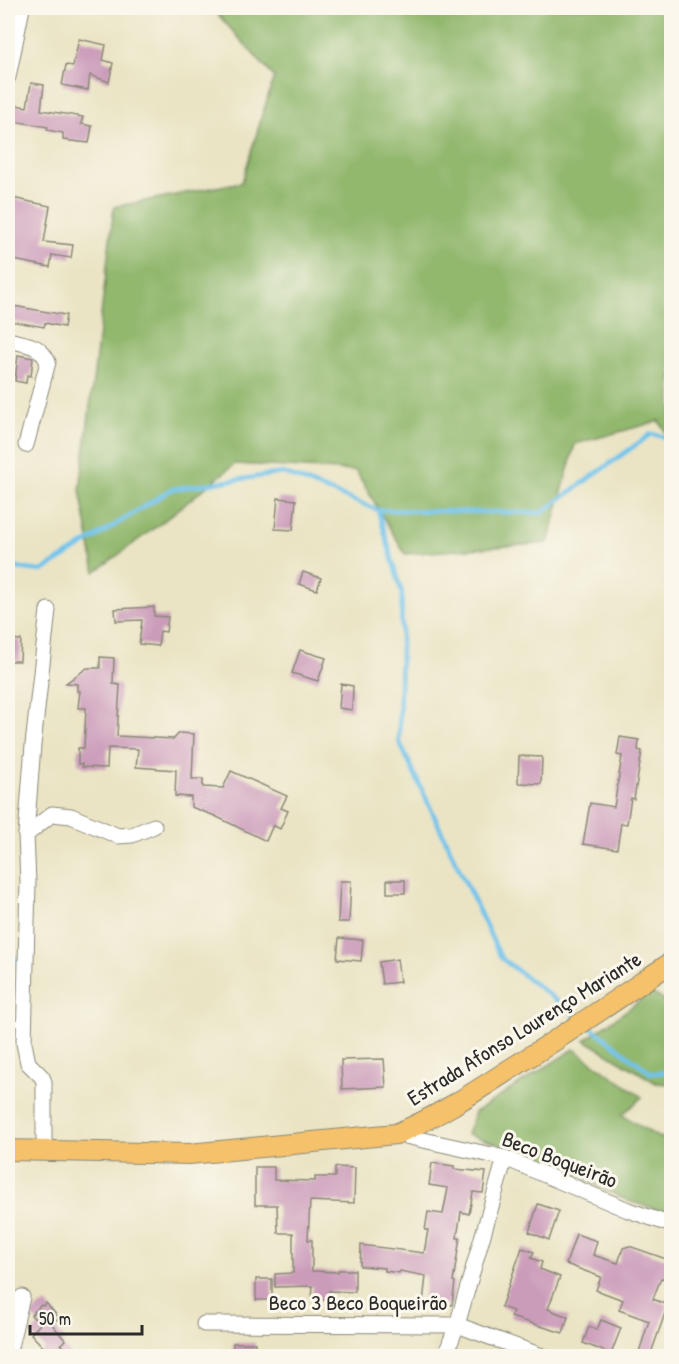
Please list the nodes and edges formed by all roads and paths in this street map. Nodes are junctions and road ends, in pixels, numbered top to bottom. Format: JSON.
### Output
{"nodes":[{"id":1,"x":22,"y":8,"type":"edge"},
{"id":2,"x":8,"y":77,"type":"edge"},
{"id":3,"x":8,"y":340,"type":"edge"},
{"id":4,"x":26,"y":445,"type":"dead end"},
{"id":5,"x":48,"y":610,"type":"dead end"},
{"id":6,"x":154,"y":826,"type":"dead end"},
{"id":7,"x":26,"y":835,"type":"junction"},
{"id":8,"x":672,"y":962,"type":"edge"},
{"id":9,"x":396,"y":1134,"type":"junction"},
{"id":10,"x":8,"y":1150,"type":"edge"},
{"id":11,"x":44,"y":1152,"type":"junction"},
{"id":12,"x":506,"y":1158,"type":"junction"},
{"id":13,"x":672,"y":1225,"type":"edge"},
{"id":14,"x":22,"y":1297,"type":"dead end"},
{"id":15,"x":204,"y":1324,"type":"dead end"},
{"id":16,"x":457,"y":1325,"type":"junction"},
{"id":17,"x":8,"y":1356,"type":"edge"},
{"id":18,"x":445,"y":1356,"type":"edge"},
{"id":19,"x":542,"y":1356,"type":"edge"}],
"edges":[{"from":1,"to":2,"type":"street"},
{"from":3,"to":4,"type":"street"},
{"from":5,"to":7,"type":"street"},
{"from":6,"to":7,"type":"street"},
{"from":7,"to":11,"type":"street"},
{"from":8,"to":9,"type":"main road","name":"Estrada Afonso Lourenço Mariante"},
{"from":9,"to":11,"type":"main road","name":"Estrada Afonso Lourenço Mariante"},
{"from":9,"to":12,"type":"street","name":"Beco Boqueirão"},
{"from":10,"to":11,"type":"main road","name":"Estrada Afonso Lourenço Mariante"},
{"from":12,"to":13,"type":"street","name":"Beco Boqueirão"},
{"from":12,"to":16,"type":"street"},
{"from":14,"to":17,"type":"street"},
{"from":15,"to":16,"type":"street","name":"Beco 3 Beco Boqueirão"},
{"from":16,"to":18,"type":"street"},
{"from":16,"to":19,"type":"street","name":"Beco 3 Beco Boqueirão"}]}
